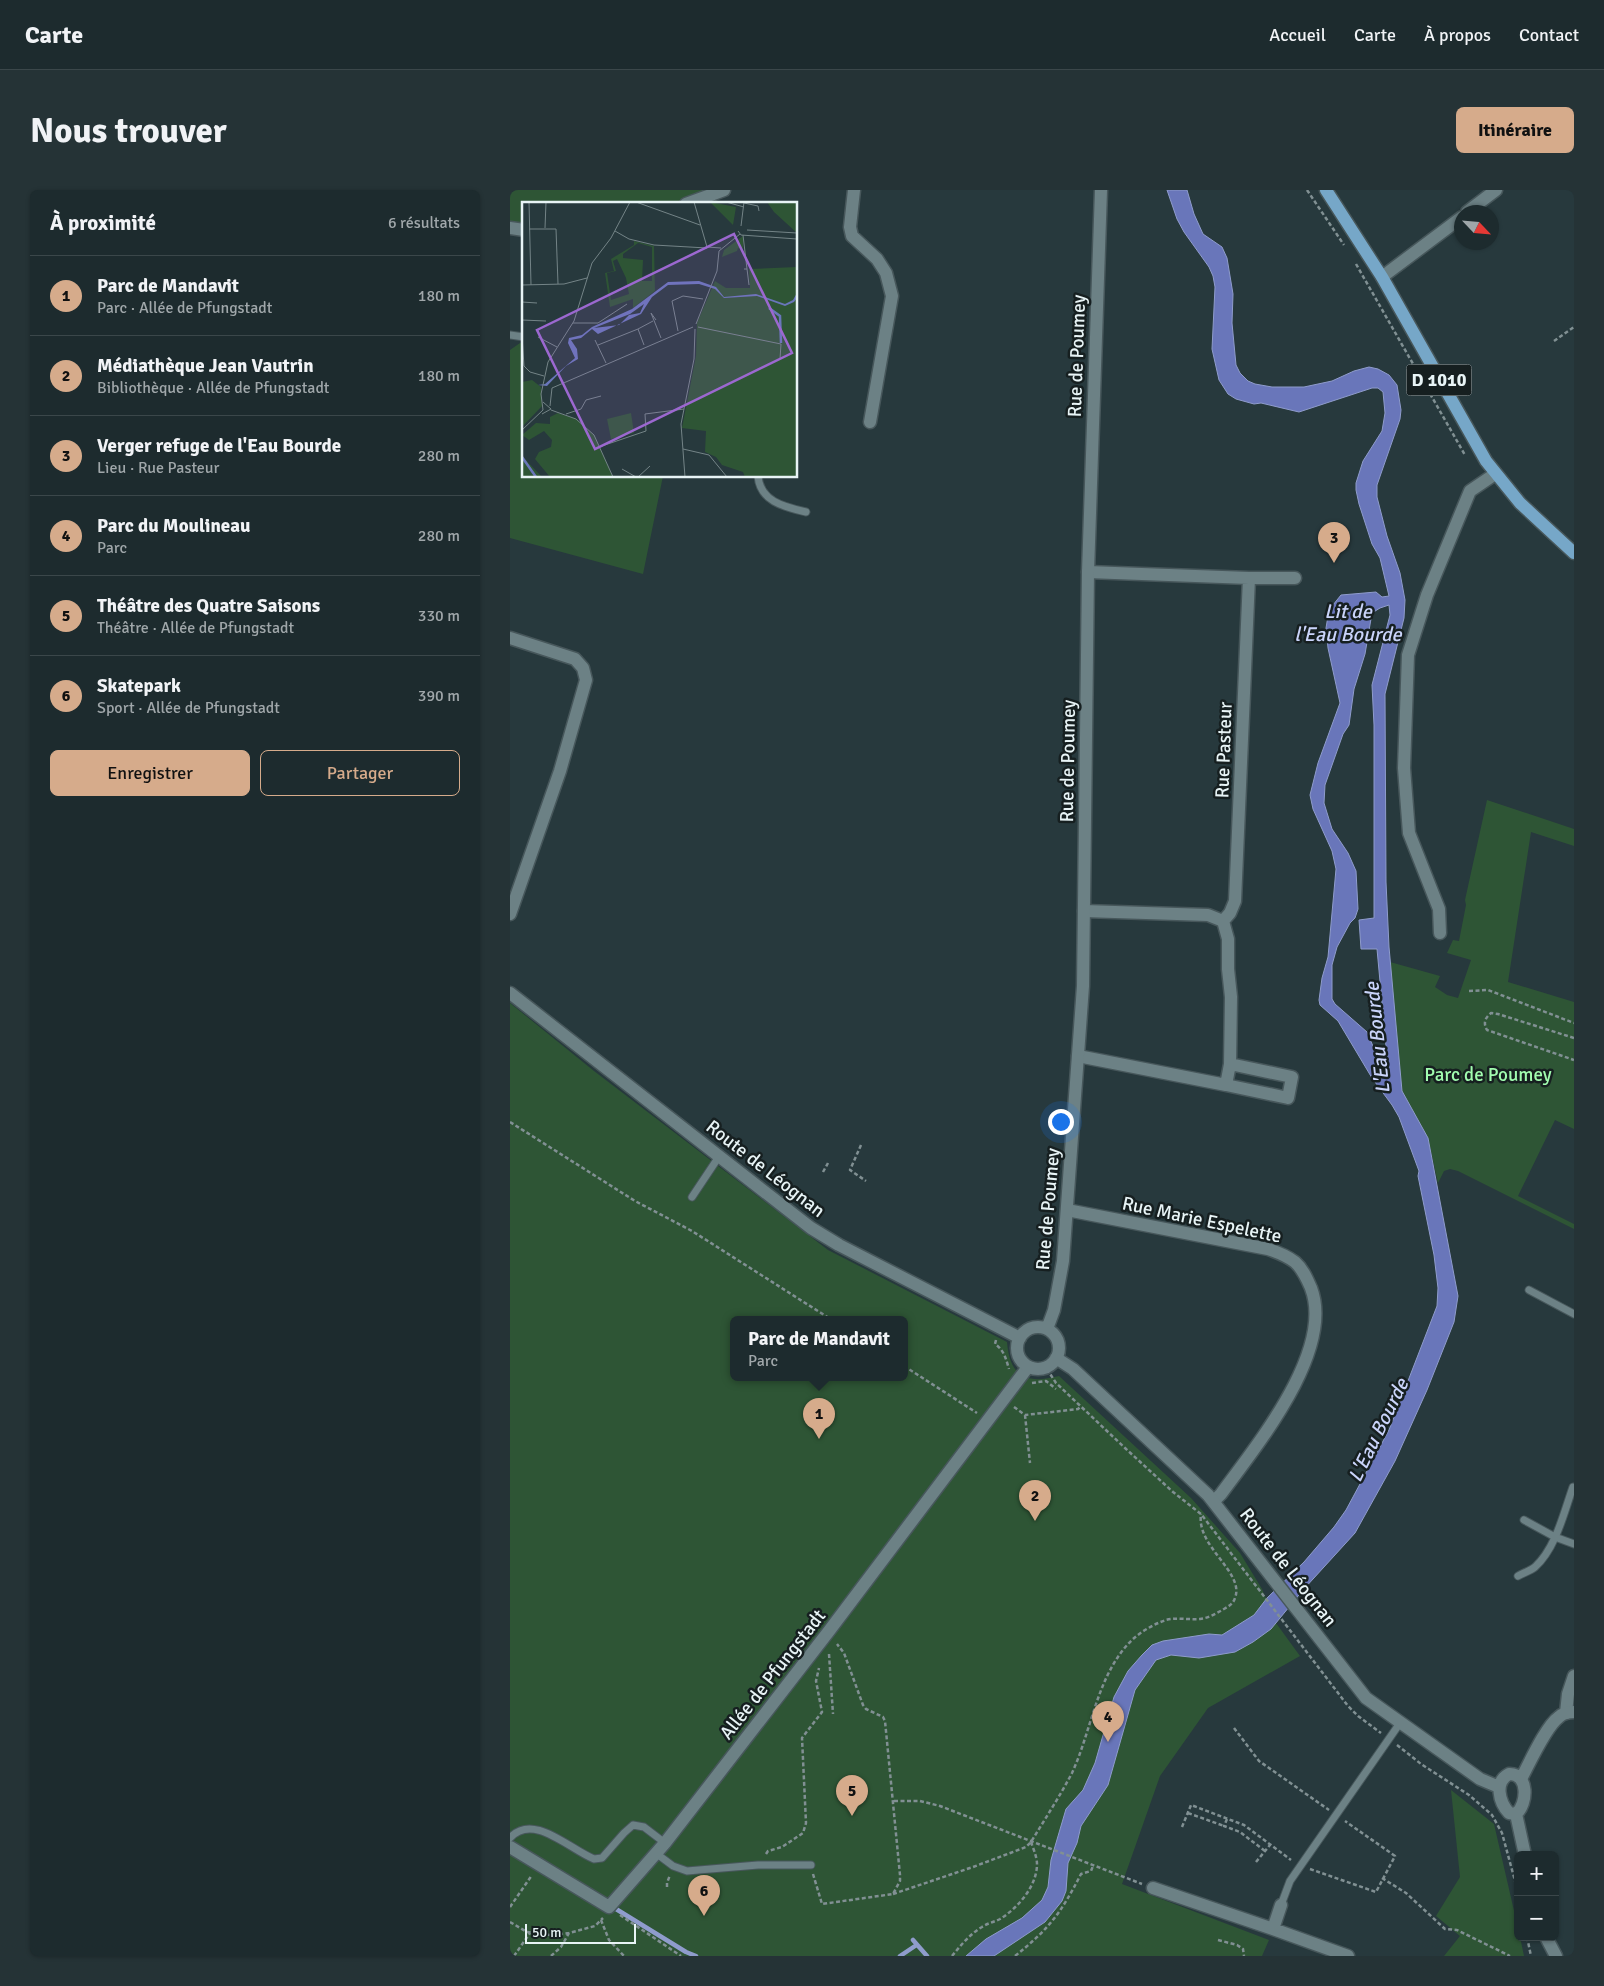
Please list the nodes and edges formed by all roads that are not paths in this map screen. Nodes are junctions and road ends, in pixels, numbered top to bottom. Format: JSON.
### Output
{"nodes":[{"id":1,"x":724,"y":190,"type":"edge"},
{"id":2,"x":854,"y":190,"type":"edge"},
{"id":3,"x":1101,"y":190,"type":"edge"},
{"id":4,"x":1326,"y":190,"type":"edge"},
{"id":5,"x":1496,"y":190,"type":"edge"},
{"id":6,"x":691,"y":202,"type":"edge"},
{"id":7,"x":1476,"y":205,"type":"edge"},
{"id":8,"x":1454,"y":223,"type":"edge"},
{"id":9,"x":1382,"y":277,"type":"junction"},
{"id":10,"x":870,"y":422,"type":"dead end"},
{"id":11,"x":1494,"y":474,"type":"junction"},
{"id":12,"x":758,"y":478,"type":"edge"},
{"id":13,"x":806,"y":512,"type":"dead end"},
{"id":14,"x":1574,"y":553,"type":"edge"},
{"id":15,"x":1088,"y":572,"type":"junction"},
{"id":16,"x":1249,"y":578,"type":"junction"},
{"id":17,"x":1295,"y":578,"type":"dead end"},
{"id":18,"x":510,"y":638,"type":"edge"},
{"id":19,"x":1084,"y":910,"type":"junction"},
{"id":20,"x":510,"y":914,"type":"edge"},
{"id":21,"x":1223,"y":921,"type":"junction"},
{"id":22,"x":1440,"y":933,"type":"dead end"},
{"id":23,"x":510,"y":993,"type":"edge"},
{"id":24,"x":1078,"y":1056,"type":"junction"},
{"id":25,"x":1230,"y":1064,"type":"junction"},
{"id":26,"x":1226,"y":1085,"type":"junction"},
{"id":27,"x":720,"y":1155,"type":"junction"},
{"id":28,"x":692,"y":1197,"type":"dead end"},
{"id":29,"x":1067,"y":1210,"type":"junction"},
{"id":30,"x":1529,"y":1290,"type":"dead end"},
{"id":31,"x":1574,"y":1314,"type":"edge"},
{"id":32,"x":1047,"y":1330,"type":"junction"},
{"id":33,"x":1020,"y":1338,"type":"junction"},
{"id":34,"x":1056,"y":1358,"type":"junction"},
{"id":35,"x":1028,"y":1367,"type":"junction"},
{"id":36,"x":1573,"y":1487,"type":"edge"},
{"id":37,"x":1214,"y":1501,"type":"junction"},
{"id":38,"x":1524,"y":1520,"type":"dead end"},
{"id":39,"x":1555,"y":1537,"type":"junction"},
{"id":40,"x":1574,"y":1544,"type":"edge"},
{"id":41,"x":1518,"y":1576,"type":"dead end"},
{"id":42,"x":1574,"y":1676,"type":"edge"},
{"id":43,"x":1570,"y":1712,"type":"edge"},
{"id":44,"x":1400,"y":1724,"type":"junction"},
{"id":45,"x":1521,"y":1779,"type":"junction"},
{"id":46,"x":1500,"y":1787,"type":"junction"},
{"id":47,"x":1516,"y":1814,"type":"junction"},
{"id":48,"x":510,"y":1838,"type":"edge"},
{"id":49,"x":666,"y":1843,"type":"junction"},
{"id":50,"x":510,"y":1847,"type":"edge"},
{"id":51,"x":1524,"y":1851,"type":"edge"},
{"id":52,"x":656,"y":1854,"type":"junction"},
{"id":53,"x":811,"y":1865,"type":"road end"},
{"id":54,"x":1153,"y":1888,"type":"road end"},
{"id":55,"x":1281,"y":1905,"type":"joint"},
{"id":56,"x":1273,"y":1929,"type":"junction"},
{"id":57,"x":1546,"y":1941,"type":"edge"},
{"id":58,"x":1547,"y":1941,"type":"edge"},
{"id":59,"x":1348,"y":1956,"type":"edge"},
{"id":60,"x":1549,"y":1956,"type":"edge"},
{"id":61,"x":1556,"y":1956,"type":"edge"}],
"edges":[{"from":1,"to":6,"type":"street"},
{"from":2,"to":10,"type":"street"},
{"from":3,"to":15,"type":"street","name":"Rue de Poumey"},
{"from":4,"to":9,"type":"main road","number":"D 1010"},
{"from":5,"to":7,"type":"street"},
{"from":8,"to":9,"type":"street"},
{"from":9,"to":11,"type":"main road","number":"D 1010"},
{"from":11,"to":14,"type":"main road","number":"D 1010"},
{"from":11,"to":22,"type":"street"},
{"from":12,"to":13,"type":"lane"},
{"from":15,"to":16,"type":"street"},
{"from":15,"to":19,"type":"street","name":"Rue de Poumey"},
{"from":16,"to":17,"type":"street"},
{"from":16,"to":21,"type":"street","name":"Rue Pasteur"},
{"from":18,"to":20,"type":"street"},
{"from":19,"to":21,"type":"street"},
{"from":19,"to":24,"type":"street","name":"Rue de Poumey"},
{"from":21,"to":25,"type":"street"},
{"from":23,"to":27,"type":"street","name":"Route de Léognan"},
{"from":24,"to":26,"type":"street"},
{"from":24,"to":29,"type":"street","name":"Rue de Poumey"},
{"from":25,"to":26,"type":"street"},
{"from":25,"to":26,"type":"street"},
{"from":27,"to":28,"type":"lane"},
{"from":27,"to":33,"type":"street","name":"Route de Léognan"},
{"from":29,"to":32,"type":"street","name":"Rue de Poumey"},
{"from":29,"to":37,"type":"street","name":"Rue Marie Espelette"},
{"from":30,"to":31,"type":"lane"},
{"from":32,"to":33,"type":"street"},
{"from":32,"to":34,"type":"street"},
{"from":33,"to":35,"type":"street"},
{"from":34,"to":35,"type":"street"},
{"from":34,"to":37,"type":"street","name":"Route de Léognan"},
{"from":35,"to":49,"type":"street","name":"Allée de Pfungstadt"},
{"from":36,"to":39,"type":"lane"},
{"from":37,"to":44,"type":"street","name":"Route de Léognan"},
{"from":38,"to":39,"type":"lane"},
{"from":39,"to":40,"type":"lane"},
{"from":39,"to":41,"type":"lane"},
{"from":42,"to":43,"type":"street"},
{"from":43,"to":45,"type":"street"},
{"from":44,"to":46,"type":"street","name":"Route de Léognan"},
{"from":44,"to":55,"type":"lane"},
{"from":45,"to":46,"type":"street"},
{"from":45,"to":47,"type":"street"},
{"from":46,"to":47,"type":"street"},
{"from":47,"to":51,"type":"street"},
{"from":48,"to":49,"type":"lane"},
{"from":49,"to":52,"type":"street","name":"Allée de Pfungstadt"},
{"from":50,"to":52,"type":"street","name":"Allée de Pfungstadt"},
{"from":52,"to":53,"type":"lane"},
{"from":54,"to":56,"type":"street"},
{"from":55,"to":56,"type":"street"},
{"from":56,"to":59,"type":"street"},
{"from":57,"to":60,"type":"street"},
{"from":58,"to":61,"type":"street"}]}
